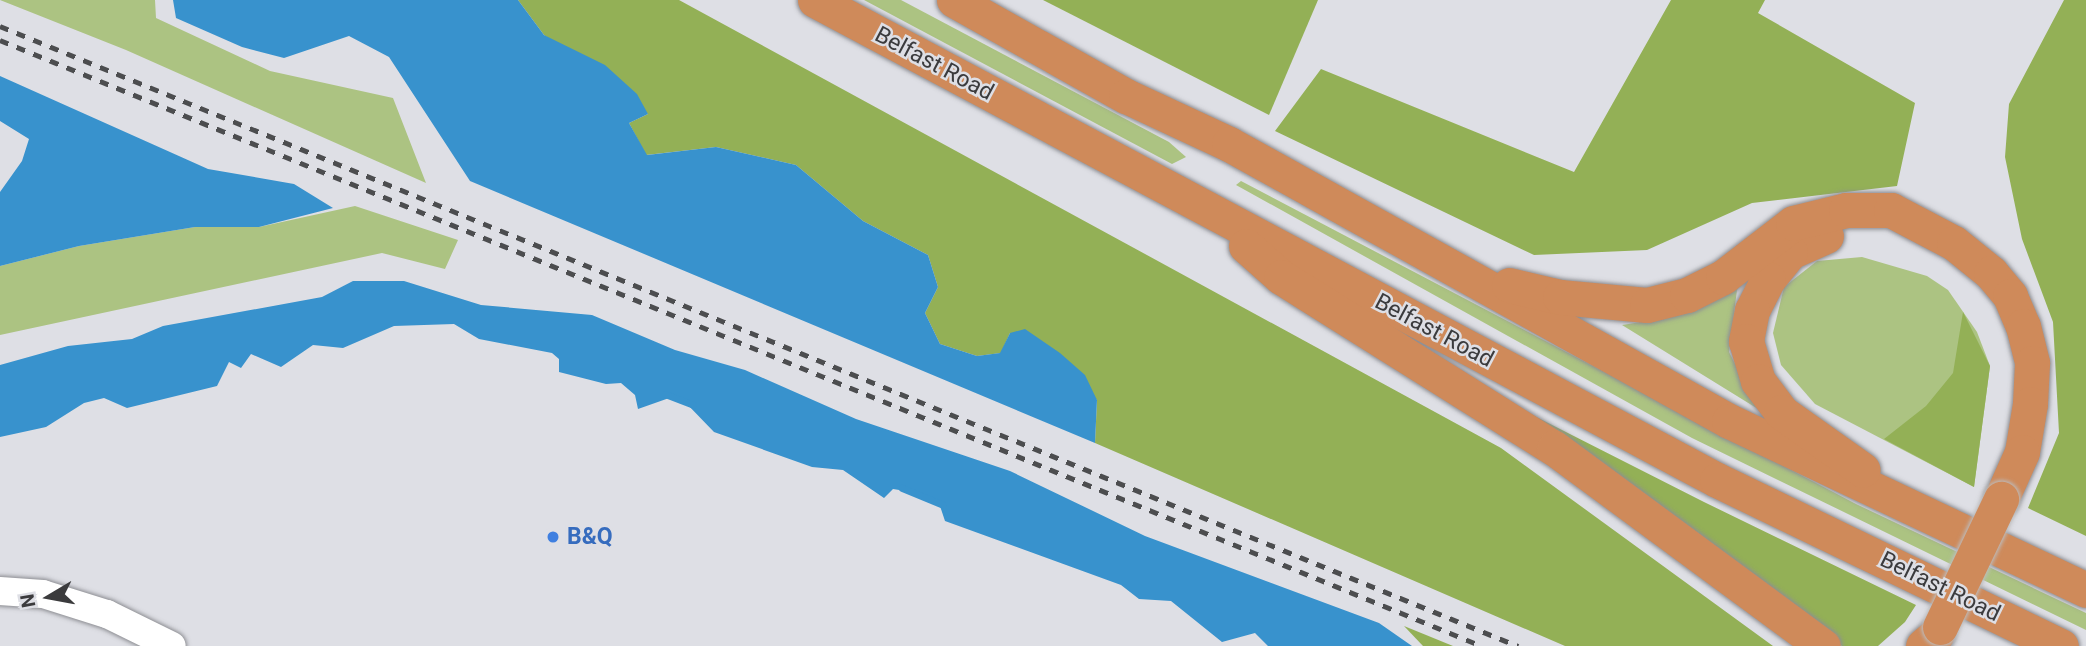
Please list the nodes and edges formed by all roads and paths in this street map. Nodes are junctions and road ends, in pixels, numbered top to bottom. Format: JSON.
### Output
{"nodes":[{"id":1,"x":815,"y":0,"type":"edge"},
{"id":2,"x":954,"y":0,"type":"edge"},
{"id":3,"x":1196,"y":202,"type":"junction"},
{"id":4,"x":1930,"y":230,"type":"junction"},
{"id":5,"x":1448,"y":266,"type":"junction"},
{"id":6,"x":1912,"y":510,"type":"junction"},
{"id":7,"x":2086,"y":590,"type":"edge"},
{"id":8,"x":0,"y":591,"type":"edge"},
{"id":9,"x":1934,"y":638,"type":"edge"},
{"id":10,"x":172,"y":646,"type":"edge"},
{"id":11,"x":1823,"y":646,"type":"edge"},
{"id":12,"x":2062,"y":646,"type":"edge"}],
"edges":[{"from":1,"to":3,"type":"highway","name":"Belfast Road"},
{"from":2,"to":5,"type":"highway"},
{"from":3,"to":11,"type":"highway"},
{"from":3,"to":12,"type":"highway","name":"Belfast Road"},
{"from":4,"to":5,"type":"highway"},
{"from":4,"to":6,"type":"highway"},
{"from":4,"to":9,"type":"highway","bridge":true},
{"from":5,"to":6,"type":"highway"},
{"from":6,"to":7,"type":"highway"},
{"from":8,"to":10,"type":"street"}]}
